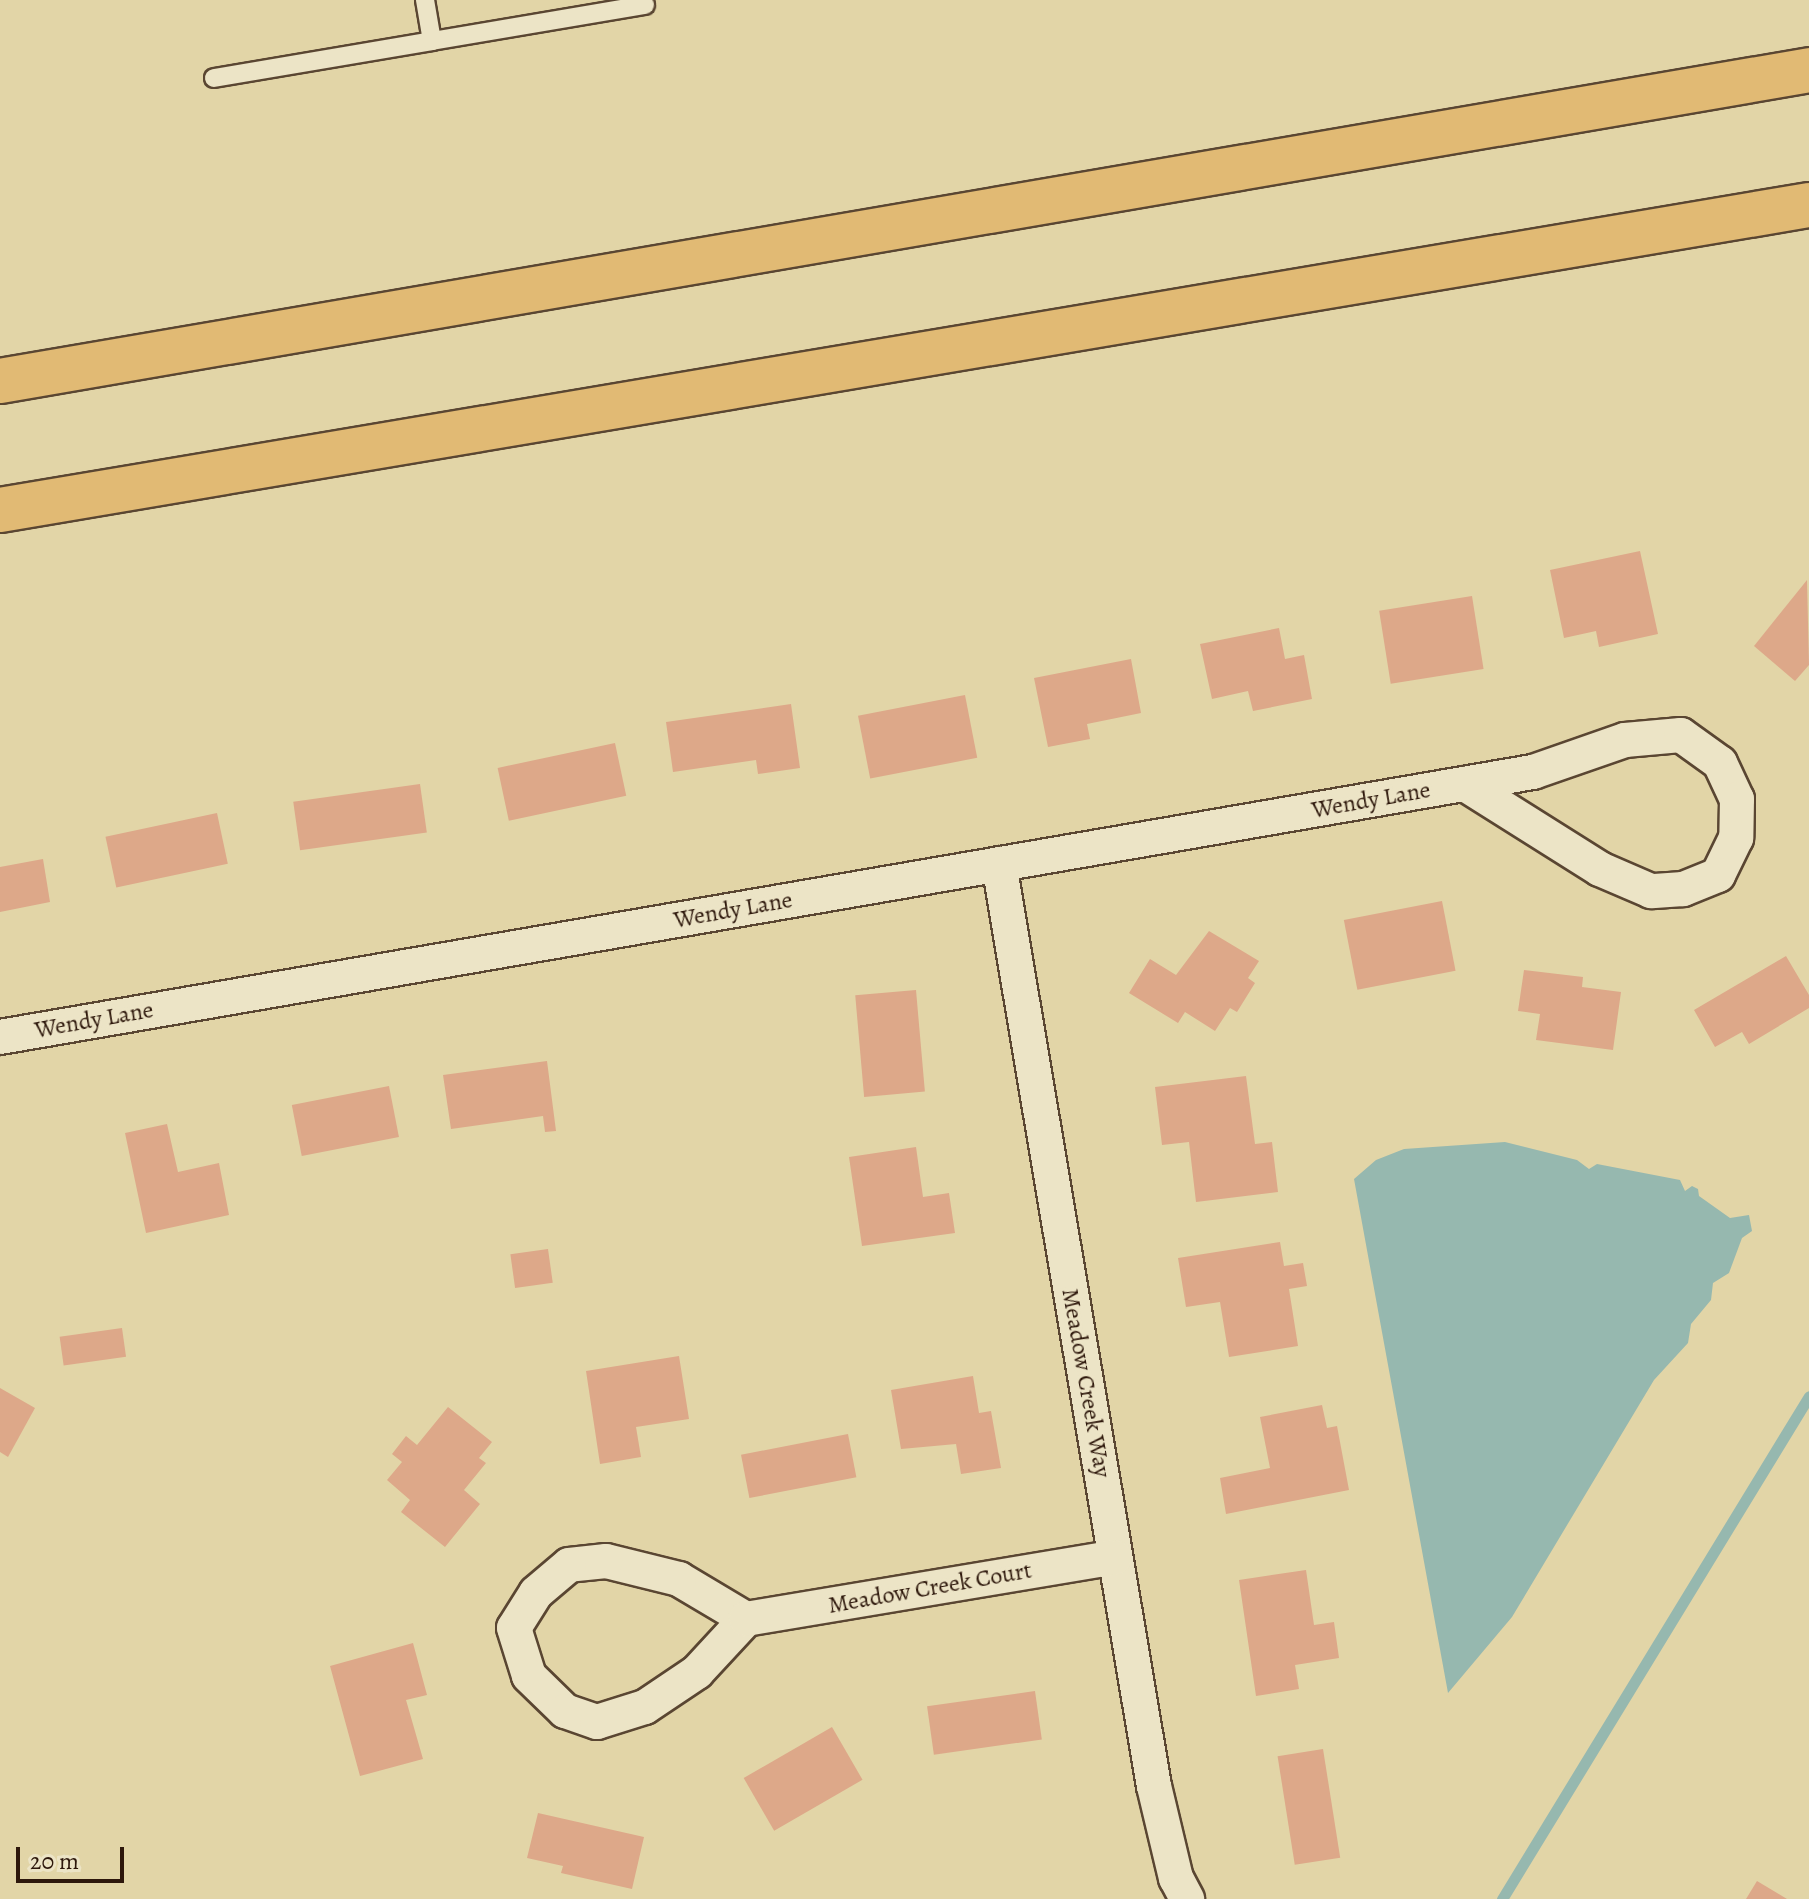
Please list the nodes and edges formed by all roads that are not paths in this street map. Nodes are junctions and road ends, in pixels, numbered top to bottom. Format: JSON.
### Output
{"nodes":[{"id":1,"x":425,"y":0,"type":"edge"},
{"id":2,"x":645,"y":5,"type":"dead end"},
{"id":3,"x":432,"y":41,"type":"junction"},
{"id":4,"x":1809,"y":70,"type":"edge"},
{"id":5,"x":214,"y":78,"type":"dead end"},
{"id":6,"x":1809,"y":205,"type":"edge"},
{"id":7,"x":7,"y":378,"type":"edge"},
{"id":8,"x":0,"y":510,"type":"edge"},
{"id":9,"x":1465,"y":784,"type":"junction"},
{"id":10,"x":999,"y":864,"type":"junction"},
{"id":11,"x":0,"y":1037,"type":"edge"},
{"id":12,"x":1115,"y":1557,"type":"junction"},
{"id":13,"x":746,"y":1619,"type":"junction"},
{"id":14,"x":1187,"y":1899,"type":"edge"}],
"edges":[{"from":1,"to":3,"type":"lane"},
{"from":2,"to":3,"type":"lane"},
{"from":3,"to":5,"type":"lane"},
{"from":4,"to":7,"type":"highway"},
{"from":6,"to":8,"type":"highway"},
{"from":9,"to":9,"type":"street","name":"Wendy Lane"},
{"from":9,"to":10,"type":"street","name":"Wendy Lane"},
{"from":10,"to":11,"type":"street","name":"Wendy Lane"},
{"from":10,"to":12,"type":"street","name":"Meadow Creek Way"},
{"from":12,"to":13,"type":"street","name":"Meadow Creek Court"},
{"from":12,"to":14,"type":"street","name":"Meadow Creek Way"},
{"from":13,"to":13,"type":"street"}]}
